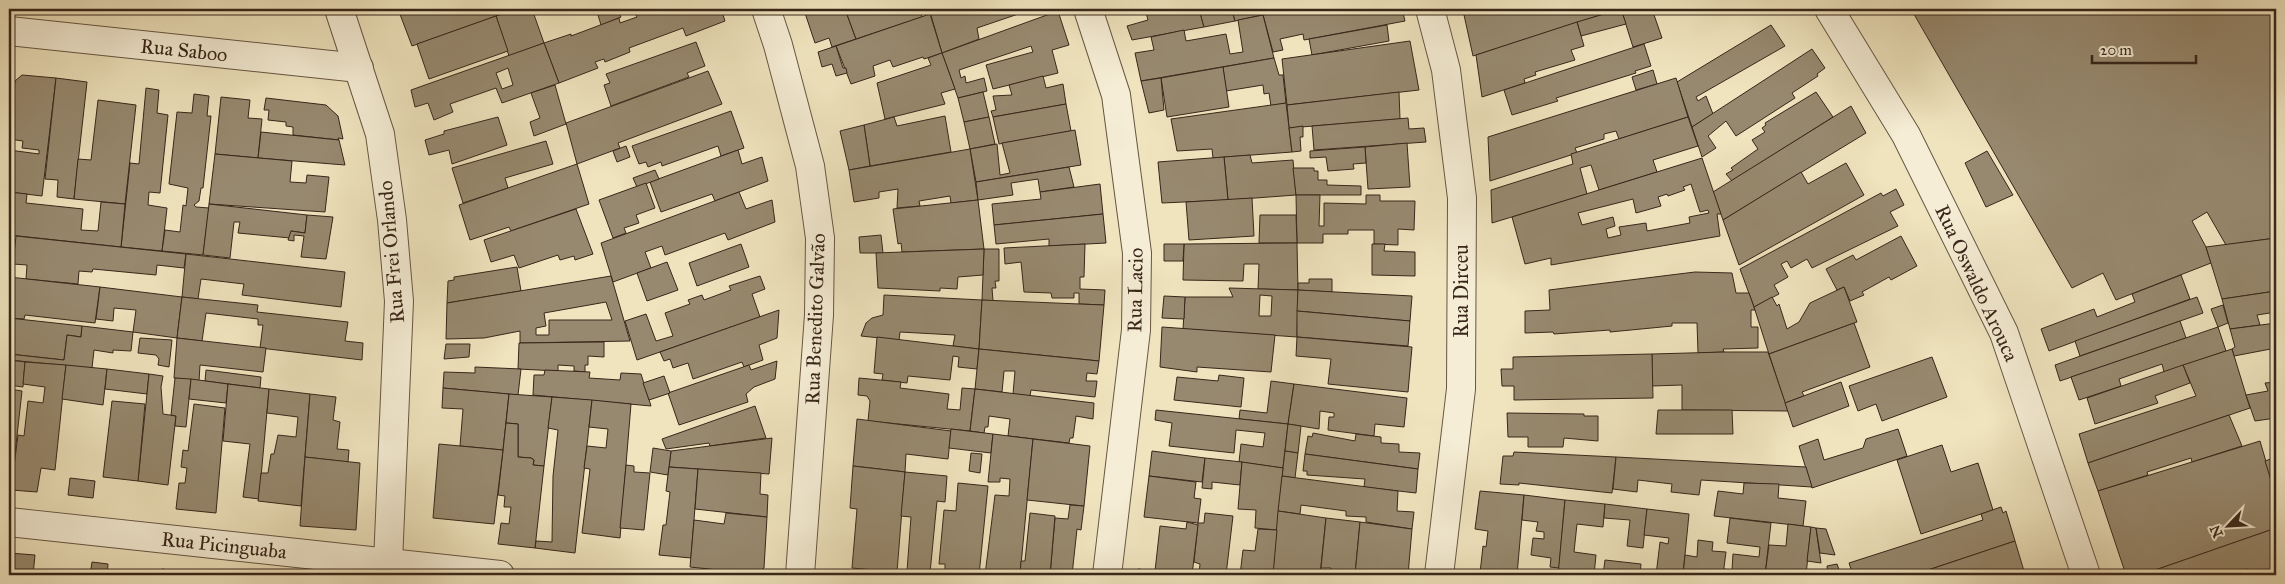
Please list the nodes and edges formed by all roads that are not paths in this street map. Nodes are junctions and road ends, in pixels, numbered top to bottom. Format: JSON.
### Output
{"nodes":[{"id":1,"x":339,"y":9,"type":"edge"},
{"id":2,"x":766,"y":9,"type":"edge"},
{"id":3,"x":1088,"y":9,"type":"edge"},
{"id":4,"x":1430,"y":9,"type":"edge"},
{"id":5,"x":1828,"y":9,"type":"edge"},
{"id":6,"x":9,"y":31,"type":"edge"},
{"id":7,"x":358,"y":68,"type":"junction"},
{"id":8,"x":9,"y":522,"type":"edge"},
{"id":9,"x":388,"y":563,"type":"junction"},
{"id":10,"x":500,"y":575,"type":"edge"},
{"id":11,"x":800,"y":575,"type":"edge"},
{"id":12,"x":1107,"y":575,"type":"edge"},
{"id":13,"x":1439,"y":575,"type":"edge"},
{"id":14,"x":2086,"y":575,"type":"edge"}],
"edges":[{"from":1,"to":7,"type":"street","name":"Rua Frei Orlando"},
{"from":2,"to":11,"type":"street","name":"Rua Benedito Galvão"},
{"from":3,"to":12,"type":"street","name":"Rua Lacio"},
{"from":4,"to":13,"type":"street","name":"Rua Dirceu"},
{"from":5,"to":14,"type":"street","name":"Rua Oswaldo Arouca"},
{"from":6,"to":7,"type":"street","name":"Rua Saboo"},
{"from":7,"to":9,"type":"street","name":"Rua Frei Orlando"},
{"from":8,"to":9,"type":"street","name":"Rua Picinguaba"},
{"from":9,"to":10,"type":"street","name":"Rua Picinguaba"}]}
